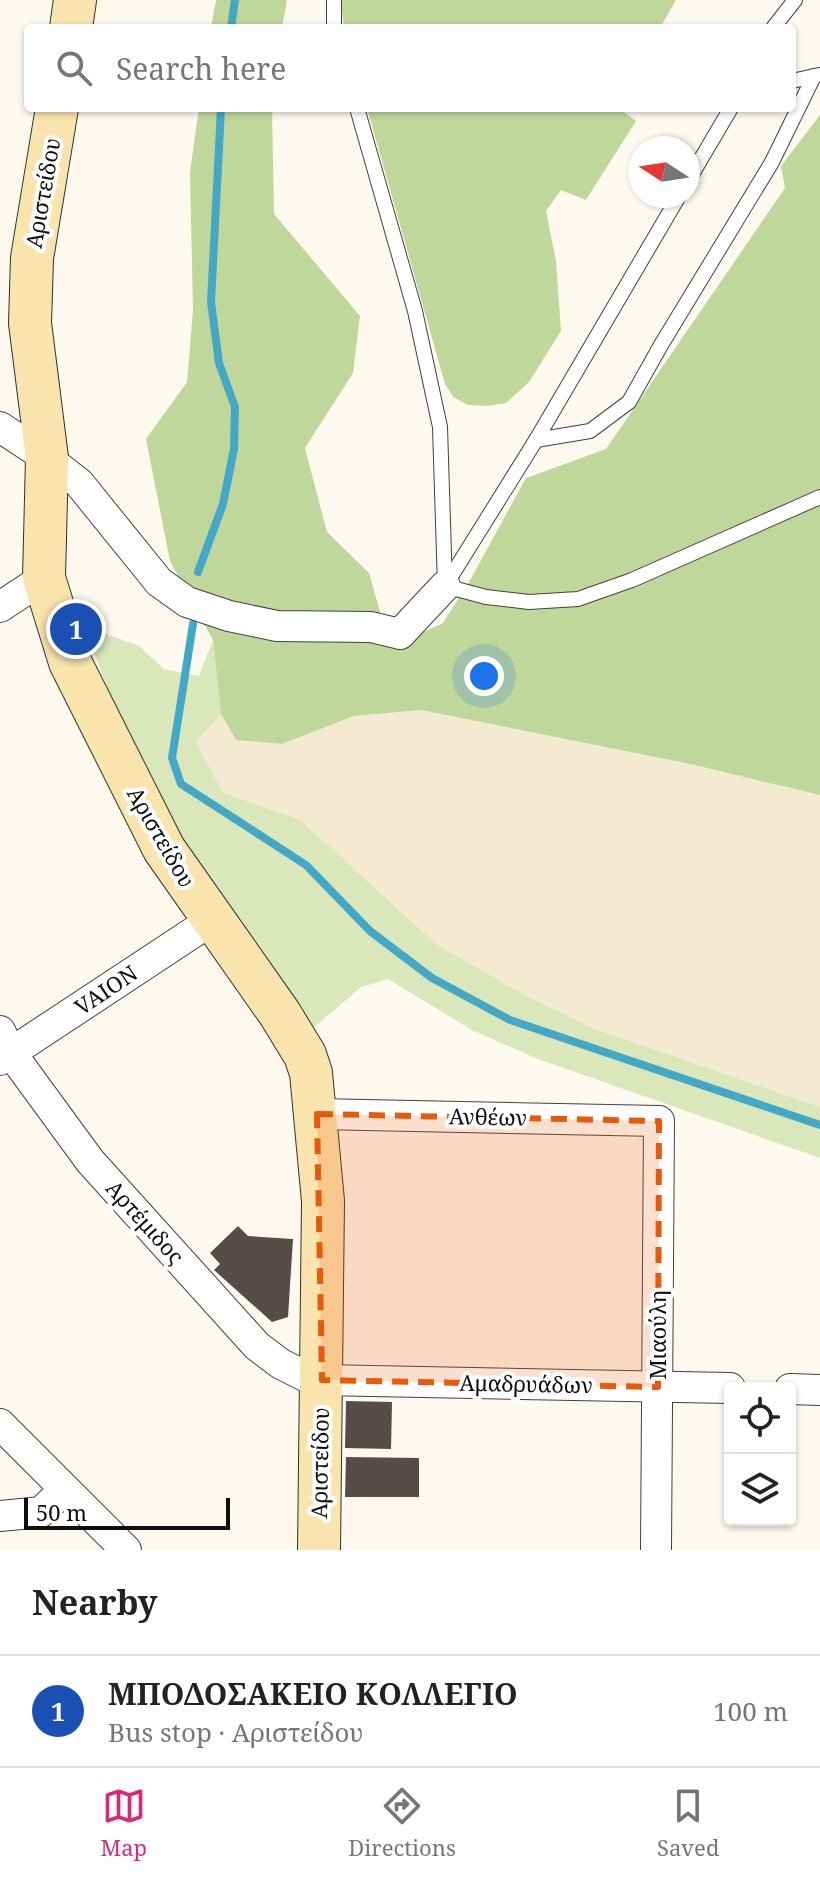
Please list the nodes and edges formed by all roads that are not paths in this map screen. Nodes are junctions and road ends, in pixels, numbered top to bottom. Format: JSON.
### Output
{"nodes":[{"id":1,"x":75,"y":0,"type":"edge"},
{"id":2,"x":334,"y":0,"type":"edge"},
{"id":3,"x":795,"y":0,"type":"edge"},
{"id":4,"x":72,"y":24,"type":"edge"},
{"id":5,"x":334,"y":24,"type":"edge"},
{"id":6,"x":776,"y":24,"type":"edge"},
{"id":7,"x":817,"y":75,"type":"edge"},
{"id":8,"x":796,"y":80,"type":"edge"},
{"id":9,"x":56,"y":112,"type":"edge"},
{"id":10,"x":358,"y":112,"type":"edge"},
{"id":11,"x":729,"y":112,"type":"edge"},
{"id":12,"x":700,"y":161,"type":"edge"},
{"id":13,"x":672,"y":208,"type":"edge"},
{"id":14,"x":0,"y":427,"type":"edge"},
{"id":15,"x":536,"y":440,"type":"junction"},
{"id":16,"x":47,"y":458,"type":"junction"},
{"id":17,"x":820,"y":497,"type":"edge"},
{"id":18,"x":44,"y":578,"type":"junction"},
{"id":19,"x":445,"y":586,"type":"junction"},
{"id":20,"x":0,"y":607,"type":"edge"},
{"id":21,"x":212,"y":920,"type":"junction"},
{"id":22,"x":4,"y":1048,"type":"edge"},
{"id":23,"x":317,"y":1114,"type":"junction"},
{"id":24,"x":659,"y":1121,"type":"joint"},
{"id":25,"x":322,"y":1380,"type":"junction"},
{"id":26,"x":658,"y":1387,"type":"junction"},
{"id":27,"x":724,"y":1388,"type":"edge"},
{"id":28,"x":796,"y":1389,"type":"edge"},
{"id":29,"x":820,"y":1390,"type":"edge"},
{"id":30,"x":0,"y":1424,"type":"edge"},
{"id":31,"x":64,"y":1490,"type":"junction"},
{"id":32,"x":0,"y":1516,"type":"edge"},
{"id":33,"x":126,"y":1550,"type":"edge"},
{"id":34,"x":319,"y":1550,"type":"edge"},
{"id":35,"x":656,"y":1550,"type":"edge"}],
"edges":[{"from":1,"to":4,"type":"street"},
{"from":2,"to":5,"type":"lane"},
{"from":3,"to":6,"type":"lane"},
{"from":7,"to":8,"type":"lane"},
{"from":7,"to":15,"type":"lane"},
{"from":9,"to":16,"type":"street","name":"Αριστείδου"},
{"from":10,"to":19,"type":"lane"},
{"from":11,"to":12,"type":"lane"},
{"from":13,"to":15,"type":"lane"},
{"from":14,"to":16,"type":"street"},
{"from":15,"to":19,"type":"lane"},
{"from":16,"to":18,"type":"street","name":"Αριστείδου"},
{"from":16,"to":19,"type":"street"},
{"from":17,"to":19,"type":"lane"},
{"from":18,"to":20,"type":"street"},
{"from":18,"to":21,"type":"street","name":"Αριστείδου"},
{"from":21,"to":22,"type":"street","name":"VAION"},
{"from":21,"to":23,"type":"street","name":"Αριστείδου"},
{"from":22,"to":25,"type":"street","name":"Αρτέμιδος"},
{"from":23,"to":24,"type":"street","name":"Ανθέων"},
{"from":23,"to":25,"type":"street","name":"Αριστείδου"},
{"from":24,"to":26,"type":"street","name":"Μιαούλη"},
{"from":25,"to":26,"type":"street","name":"Αμαδρυάδων"},
{"from":25,"to":34,"type":"street","name":"Αριστείδου"},
{"from":26,"to":27,"type":"street","name":"Αμαδρυάδων"},
{"from":26,"to":35,"type":"street","name":"Μιαούλη"},
{"from":28,"to":29,"type":"street"},
{"from":30,"to":31,"type":"street"},
{"from":31,"to":32,"type":"street"},
{"from":31,"to":33,"type":"street"}]}
